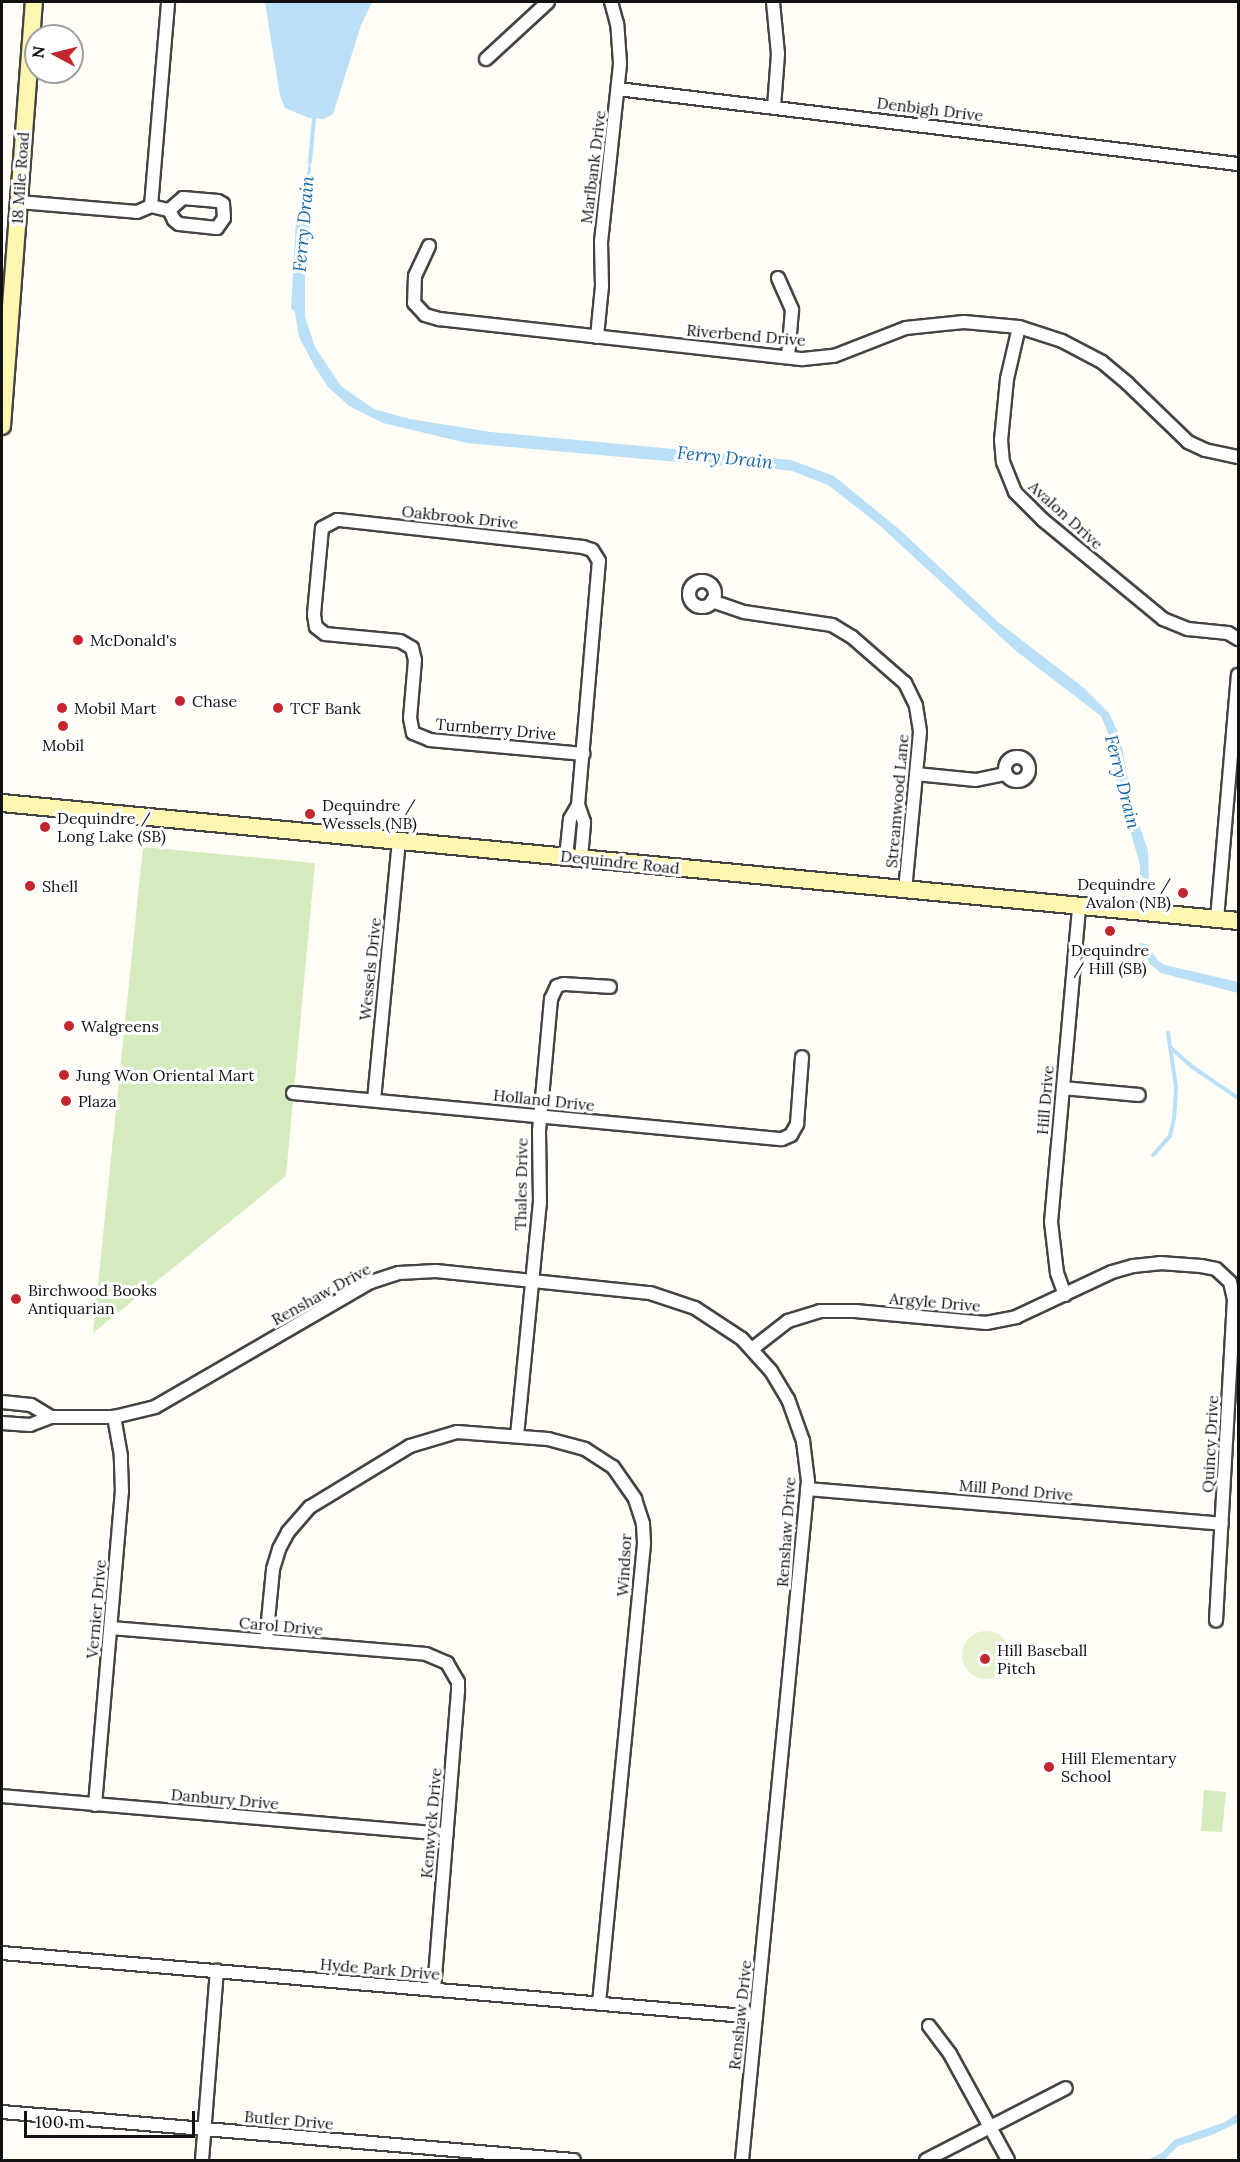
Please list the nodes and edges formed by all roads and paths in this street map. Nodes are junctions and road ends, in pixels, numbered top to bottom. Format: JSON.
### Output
{"nodes":[{"id":1,"x":34,"y":2,"type":"edge"},
{"id":2,"x":168,"y":2,"type":"edge"},
{"id":3,"x":548,"y":2,"type":"edge"},
{"id":4,"x":610,"y":2,"type":"edge"},
{"id":5,"x":773,"y":2,"type":"edge"},
{"id":6,"x":486,"y":59,"type":"dead end"},
{"id":7,"x":618,"y":89,"type":"junction"},
{"id":8,"x":774,"y":107,"type":"junction"},
{"id":9,"x":1239,"y":164,"type":"edge"},
{"id":10,"x":19,"y":202,"type":"junction"},
{"id":11,"x":152,"y":206,"type":"junction"},
{"id":12,"x":169,"y":210,"type":"dead end"},
{"id":13,"x":429,"y":246,"type":"dead end"},
{"id":14,"x":778,"y":278,"type":"dead end"},
{"id":15,"x":1019,"y":327,"type":"junction"},
{"id":16,"x":597,"y":337,"type":"junction"},
{"id":17,"x":789,"y":357,"type":"junction"},
{"id":18,"x":2,"y":426,"type":"edge"},
{"id":19,"x":1239,"y":457,"type":"edge"},
{"id":20,"x":326,"y":525,"type":"joint"},
{"id":21,"x":712,"y":601,"type":"dead end"},
{"id":22,"x":1239,"y":639,"type":"edge"},
{"id":23,"x":1239,"y":675,"type":"edge"},
{"id":24,"x":583,"y":753,"type":"junction"},
{"id":25,"x":916,"y":774,"type":"junction"},
{"id":26,"x":1005,"y":774,"type":"dead end"},
{"id":27,"x":2,"y":803,"type":"edge"},
{"id":28,"x":399,"y":841,"type":"junction"},
{"id":29,"x":574,"y":857,"type":"junction"},
{"id":30,"x":905,"y":890,"type":"junction"},
{"id":31,"x":1079,"y":906,"type":"junction"},
{"id":32,"x":1217,"y":919,"type":"junction"},
{"id":33,"x":1239,"y":921,"type":"edge"},
{"id":34,"x":610,"y":987,"type":"dead end"},
{"id":35,"x":802,"y":1057,"type":"dead end"},
{"id":36,"x":1063,"y":1088,"type":"junction"},
{"id":37,"x":293,"y":1093,"type":"dead end"},
{"id":38,"x":1138,"y":1095,"type":"dead end"},
{"id":39,"x":374,"y":1100,"type":"junction"},
{"id":40,"x":540,"y":1117,"type":"junction"},
{"id":41,"x":1222,"y":1273,"type":"joint"},
{"id":42,"x":532,"y":1280,"type":"junction"},
{"id":43,"x":1065,"y":1295,"type":"junction"},
{"id":44,"x":752,"y":1349,"type":"junction"},
{"id":45,"x":2,"y":1402,"type":"edge"},
{"id":46,"x":51,"y":1417,"type":"junction"},
{"id":47,"x":114,"y":1417,"type":"junction"},
{"id":48,"x":2,"y":1423,"type":"edge"},
{"id":49,"x":517,"y":1436,"type":"junction"},
{"id":50,"x":807,"y":1489,"type":"junction"},
{"id":51,"x":1222,"y":1524,"type":"junction"},
{"id":52,"x":1216,"y":1620,"type":"dead end"},
{"id":53,"x":111,"y":1628,"type":"junction"},
{"id":54,"x":266,"y":1641,"type":"junction"},
{"id":55,"x":447,"y":1663,"type":"joint"},
{"id":56,"x":2,"y":1796,"type":"edge"},
{"id":57,"x":95,"y":1805,"type":"junction"},
{"id":58,"x":447,"y":1834,"type":"junction"},
{"id":59,"x":2,"y":1953,"type":"edge"},
{"id":60,"x":217,"y":1971,"type":"junction"},
{"id":61,"x":434,"y":1990,"type":"junction"},
{"id":62,"x":599,"y":2003,"type":"junction"},
{"id":63,"x":756,"y":2017,"type":"junction"},
{"id":64,"x":928,"y":2026,"type":"dead end"},
{"id":65,"x":1066,"y":2088,"type":"dead end"},
{"id":66,"x":2,"y":2112,"type":"edge"},
{"id":67,"x":989,"y":2128,"type":"junction"},
{"id":68,"x":204,"y":2130,"type":"junction"},
{"id":69,"x":202,"y":2160,"type":"edge"},
{"id":70,"x":574,"y":2160,"type":"edge"},
{"id":71,"x":742,"y":2160,"type":"edge"},
{"id":72,"x":926,"y":2160,"type":"edge"},
{"id":73,"x":1008,"y":2160,"type":"edge"}],
"edges":[{"from":1,"to":10,"type":"main road","name":"18 Mile Road"},
{"from":2,"to":11,"type":"street"},
{"from":3,"to":6,"type":"street"},
{"from":4,"to":7,"type":"street","name":"Marlbank Drive"},
{"from":5,"to":8,"type":"street"},
{"from":7,"to":8,"type":"street","name":"Denbigh Drive"},
{"from":7,"to":16,"type":"street","name":"Marlbank Drive"},
{"from":8,"to":9,"type":"street","name":"Denbigh Drive"},
{"from":10,"to":11,"type":"street"},
{"from":10,"to":18,"type":"main road","name":"18 Mile Road"},
{"from":11,"to":12,"type":"street"},
{"from":13,"to":16,"type":"street","name":"Riverbend Drive"},
{"from":14,"to":17,"type":"street"},
{"from":15,"to":17,"type":"street","name":"Riverbend Drive"},
{"from":15,"to":19,"type":"street","name":"Riverbend Drive"},
{"from":15,"to":22,"type":"street","name":"Avalon Drive"},
{"from":16,"to":17,"type":"street","name":"Riverbend Drive"},
{"from":20,"to":24,"type":"street","name":"Turnberry Drive"},
{"from":20,"to":24,"type":"street","name":"Oakbrook Drive"},
{"from":21,"to":25,"type":"street","name":"Streamwood Lane"},
{"from":23,"to":32,"type":"street"},
{"from":24,"to":29,"type":"street"},
{"from":25,"to":26,"type":"street"},
{"from":25,"to":30,"type":"street","name":"Streamwood Lane"},
{"from":27,"to":28,"type":"main road","name":"Dequindre Road"},
{"from":28,"to":29,"type":"main road","name":"Dequindre Road"},
{"from":28,"to":39,"type":"street","name":"Wessels Drive"},
{"from":29,"to":30,"type":"main road","name":"Dequindre Road"},
{"from":30,"to":31,"type":"main road","name":"Dequindre Road"},
{"from":31,"to":32,"type":"main road","name":"Dequindre Road"},
{"from":31,"to":36,"type":"street","name":"Hill Drive"},
{"from":32,"to":33,"type":"main road","name":"Dequindre Road"},
{"from":34,"to":40,"type":"street","name":"Thales Drive"},
{"from":35,"to":40,"type":"street","name":"Holland Drive"},
{"from":36,"to":38,"type":"street"},
{"from":36,"to":43,"type":"street","name":"Hill Drive"},
{"from":37,"to":39,"type":"street","name":"Holland Drive"},
{"from":39,"to":40,"type":"street","name":"Holland Drive"},
{"from":40,"to":42,"type":"street","name":"Thales Drive"},
{"from":41,"to":43,"type":"street","name":"Argyle Drive"},
{"from":41,"to":51,"type":"street","name":"Quincy Drive"},
{"from":42,"to":44,"type":"street","name":"Renshaw Drive"},
{"from":42,"to":47,"type":"street","name":"Renshaw Drive"},
{"from":42,"to":49,"type":"street","name":"Thales Drive"},
{"from":43,"to":44,"type":"street","name":"Argyle Drive"},
{"from":44,"to":50,"type":"street","name":"Renshaw Drive"},
{"from":45,"to":46,"type":"street","name":"Renshaw Drive"},
{"from":46,"to":47,"type":"street","name":"Renshaw Drive"},
{"from":46,"to":48,"type":"street","name":"Renshaw Drive"},
{"from":47,"to":53,"type":"street","name":"Vernier Drive"},
{"from":49,"to":54,"type":"street","name":"Windsor"},
{"from":49,"to":62,"type":"street","name":"Windsor"},
{"from":50,"to":51,"type":"street","name":"Mill Pond Drive"},
{"from":50,"to":63,"type":"street","name":"Renshaw Drive"},
{"from":51,"to":52,"type":"street","name":"Quincy Drive"},
{"from":53,"to":54,"type":"street","name":"Carol Drive"},
{"from":53,"to":57,"type":"street","name":"Vernier Drive"},
{"from":54,"to":55,"type":"street","name":"Carol Drive"},
{"from":55,"to":58,"type":"street","name":"Kenwyck Drive"},
{"from":56,"to":57,"type":"street","name":"Danbury Drive"},
{"from":57,"to":58,"type":"street","name":"Danbury Drive"},
{"from":58,"to":61,"type":"street","name":"Kenwyck Drive"},
{"from":59,"to":60,"type":"street","name":"Hyde Park Drive"},
{"from":60,"to":61,"type":"street","name":"Hyde Park Drive"},
{"from":60,"to":68,"type":"street"},
{"from":61,"to":62,"type":"street","name":"Hyde Park Drive"},
{"from":62,"to":63,"type":"street","name":"Hyde Park Drive"},
{"from":63,"to":71,"type":"street","name":"Renshaw Drive"},
{"from":64,"to":67,"type":"street"},
{"from":65,"to":67,"type":"street"},
{"from":66,"to":68,"type":"street","name":"Butler Drive"},
{"from":67,"to":72,"type":"street"},
{"from":67,"to":73,"type":"street"},
{"from":68,"to":69,"type":"street"},
{"from":68,"to":70,"type":"street","name":"Butler Drive"}]}
